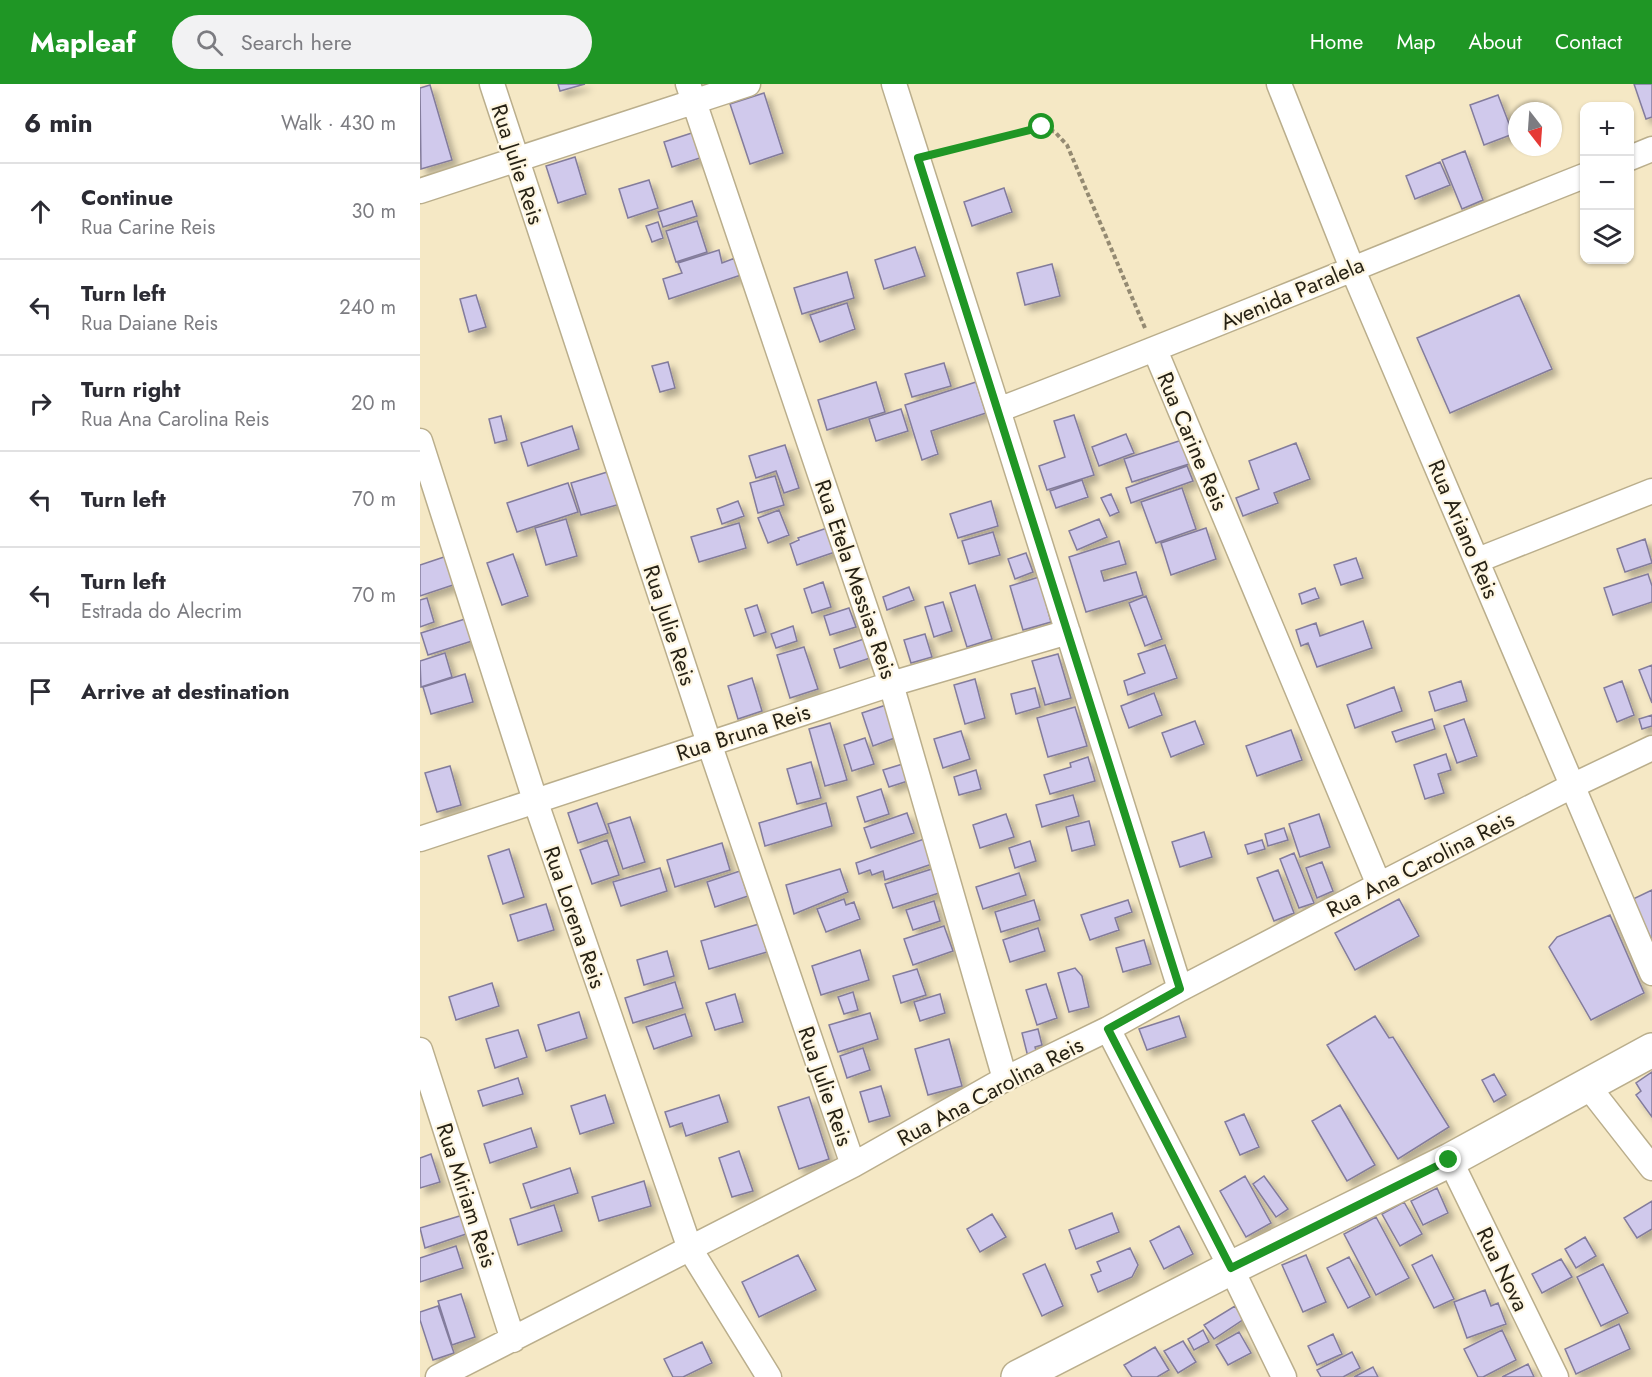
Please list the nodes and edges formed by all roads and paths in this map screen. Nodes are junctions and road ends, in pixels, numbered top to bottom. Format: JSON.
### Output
{"nodes":[{"id":1,"x":492,"y":84,"type":"edge"},
{"id":2,"x":748,"y":84,"type":"edge"},
{"id":3,"x":894,"y":84,"type":"edge"},
{"id":4,"x":1279,"y":84,"type":"edge"},
{"id":5,"x":691,"y":93,"type":"edge"},
{"id":6,"x":1652,"y":149,"type":"edge"},
{"id":7,"x":1634,"y":156,"type":"edge"},
{"id":8,"x":516,"y":158,"type":"junction"},
{"id":9,"x":918,"y":158,"type":"junction"},
{"id":10,"x":1580,"y":178,"type":"edge"},
{"id":11,"x":420,"y":191,"type":"edge"},
{"id":12,"x":1352,"y":268,"type":"junction"},
{"id":13,"x":1155,"y":350,"type":"junction"},
{"id":14,"x":998,"y":410,"type":"junction"},
{"id":15,"x":420,"y":441,"type":"edge"},
{"id":16,"x":1652,"y":491,"type":"edge"},
{"id":17,"x":1478,"y":560,"type":"junction"},
{"id":18,"x":1068,"y":632,"type":"junction"},
{"id":19,"x":891,"y":684,"type":"junction"},
{"id":20,"x":709,"y":743,"type":"junction"},
{"id":21,"x":1652,"y":748,"type":"edge"},
{"id":22,"x":1572,"y":786,"type":"junction"},
{"id":23,"x":535,"y":800,"type":"junction"},
{"id":24,"x":420,"y":838,"type":"edge"},
{"id":25,"x":1379,"y":885,"type":"junction"},
{"id":26,"x":1652,"y":973,"type":"edge"},
{"id":27,"x":1180,"y":989,"type":"junction"},
{"id":28,"x":1108,"y":1029,"type":"junction"},
{"id":29,"x":420,"y":1050,"type":"edge"},
{"id":30,"x":1652,"y":1050,"type":"edge"},
{"id":31,"x":1005,"y":1079,"type":"junction"},
{"id":32,"x":1587,"y":1085,"type":"junction"},
{"id":33,"x":1449,"y":1160,"type":"junction"},
{"id":34,"x":853,"y":1165,"type":"junction"},
{"id":35,"x":1652,"y":1168,"type":"edge"},
{"id":36,"x":690,"y":1249,"type":"junction"},
{"id":37,"x":1231,"y":1268,"type":"junction"},
{"id":38,"x":513,"y":1340,"type":"junction"},
{"id":39,"x":438,"y":1377,"type":"edge"},
{"id":40,"x":769,"y":1377,"type":"edge"},
{"id":41,"x":1018,"y":1377,"type":"edge"},
{"id":42,"x":1284,"y":1377,"type":"edge"},
{"id":43,"x":1556,"y":1377,"type":"edge"}],
"edges":[{"from":1,"to":8,"type":"street","name":"Rua Julie Reis"},
{"from":2,"to":5,"type":"street"},
{"from":3,"to":9,"type":"street"},
{"from":4,"to":12,"type":"street","name":"Rua Ariano Reis"},
{"from":5,"to":8,"type":"street"},
{"from":5,"to":19,"type":"street","name":"Rua Etela Messias Reis"},
{"from":6,"to":7,"type":"street"},
{"from":8,"to":11,"type":"street"},
{"from":8,"to":20,"type":"street","name":"Rua Julie Reis"},
{"from":9,"to":13,"type":"path","name":"Rua Carine Reis"},
{"from":9,"to":14,"type":"street"},
{"from":10,"to":12,"type":"street","name":"Avenida Paralela"},
{"from":12,"to":13,"type":"street","name":"Avenida Paralela"},
{"from":12,"to":17,"type":"street","name":"Rua Ariano Reis"},
{"from":13,"to":14,"type":"street","name":"Avenida Paralela"},
{"from":13,"to":25,"type":"street","name":"Rua Carine Reis"},
{"from":14,"to":18,"type":"street"},
{"from":15,"to":23,"type":"street","name":"Rua Lorena Reis"},
{"from":16,"to":17,"type":"street"},
{"from":17,"to":22,"type":"street","name":"Rua Ariano Reis"},
{"from":18,"to":19,"type":"street","name":"Rua Bruna Reis"},
{"from":18,"to":27,"type":"street"},
{"from":19,"to":20,"type":"street","name":"Rua Bruna Reis"},
{"from":19,"to":31,"type":"street","name":"Rua Etela Messias Reis"},
{"from":20,"to":23,"type":"street","name":"Rua Bruna Reis"},
{"from":20,"to":34,"type":"street","name":"Rua Julie Reis"},
{"from":21,"to":22,"type":"street","name":"Rua Ana Carolina Reis"},
{"from":22,"to":25,"type":"street","name":"Rua Ana Carolina Reis"},
{"from":22,"to":26,"type":"street","name":"Rua Ariano Reis"},
{"from":23,"to":24,"type":"street","name":"Rua Bruna Reis"},
{"from":23,"to":36,"type":"street","name":"Rua Lorena Reis"},
{"from":25,"to":27,"type":"street","name":"Rua Ana Carolina Reis"},
{"from":27,"to":28,"type":"street","name":"Rua Ana Carolina Reis"},
{"from":28,"to":31,"type":"street","name":"Rua Ana Carolina Reis"},
{"from":28,"to":37,"type":"street"},
{"from":29,"to":38,"type":"street","name":"Rua Miriam Reis"},
{"from":30,"to":32,"type":"street"},
{"from":31,"to":34,"type":"street","name":"Rua Ana Carolina Reis"},
{"from":32,"to":33,"type":"street"},
{"from":32,"to":35,"type":"street"},
{"from":33,"to":37,"type":"street"},
{"from":33,"to":43,"type":"street","name":"Rua Nova"},
{"from":34,"to":36,"type":"street","name":"Rua Ana Carolina Reis"},
{"from":36,"to":38,"type":"street","name":"Rua Ana Carolina Reis"},
{"from":36,"to":40,"type":"street","name":"Rua Lorena Reis"},
{"from":37,"to":41,"type":"street"},
{"from":37,"to":42,"type":"street"},
{"from":38,"to":39,"type":"street","name":"Rua Ana Carolina Reis"}]}
